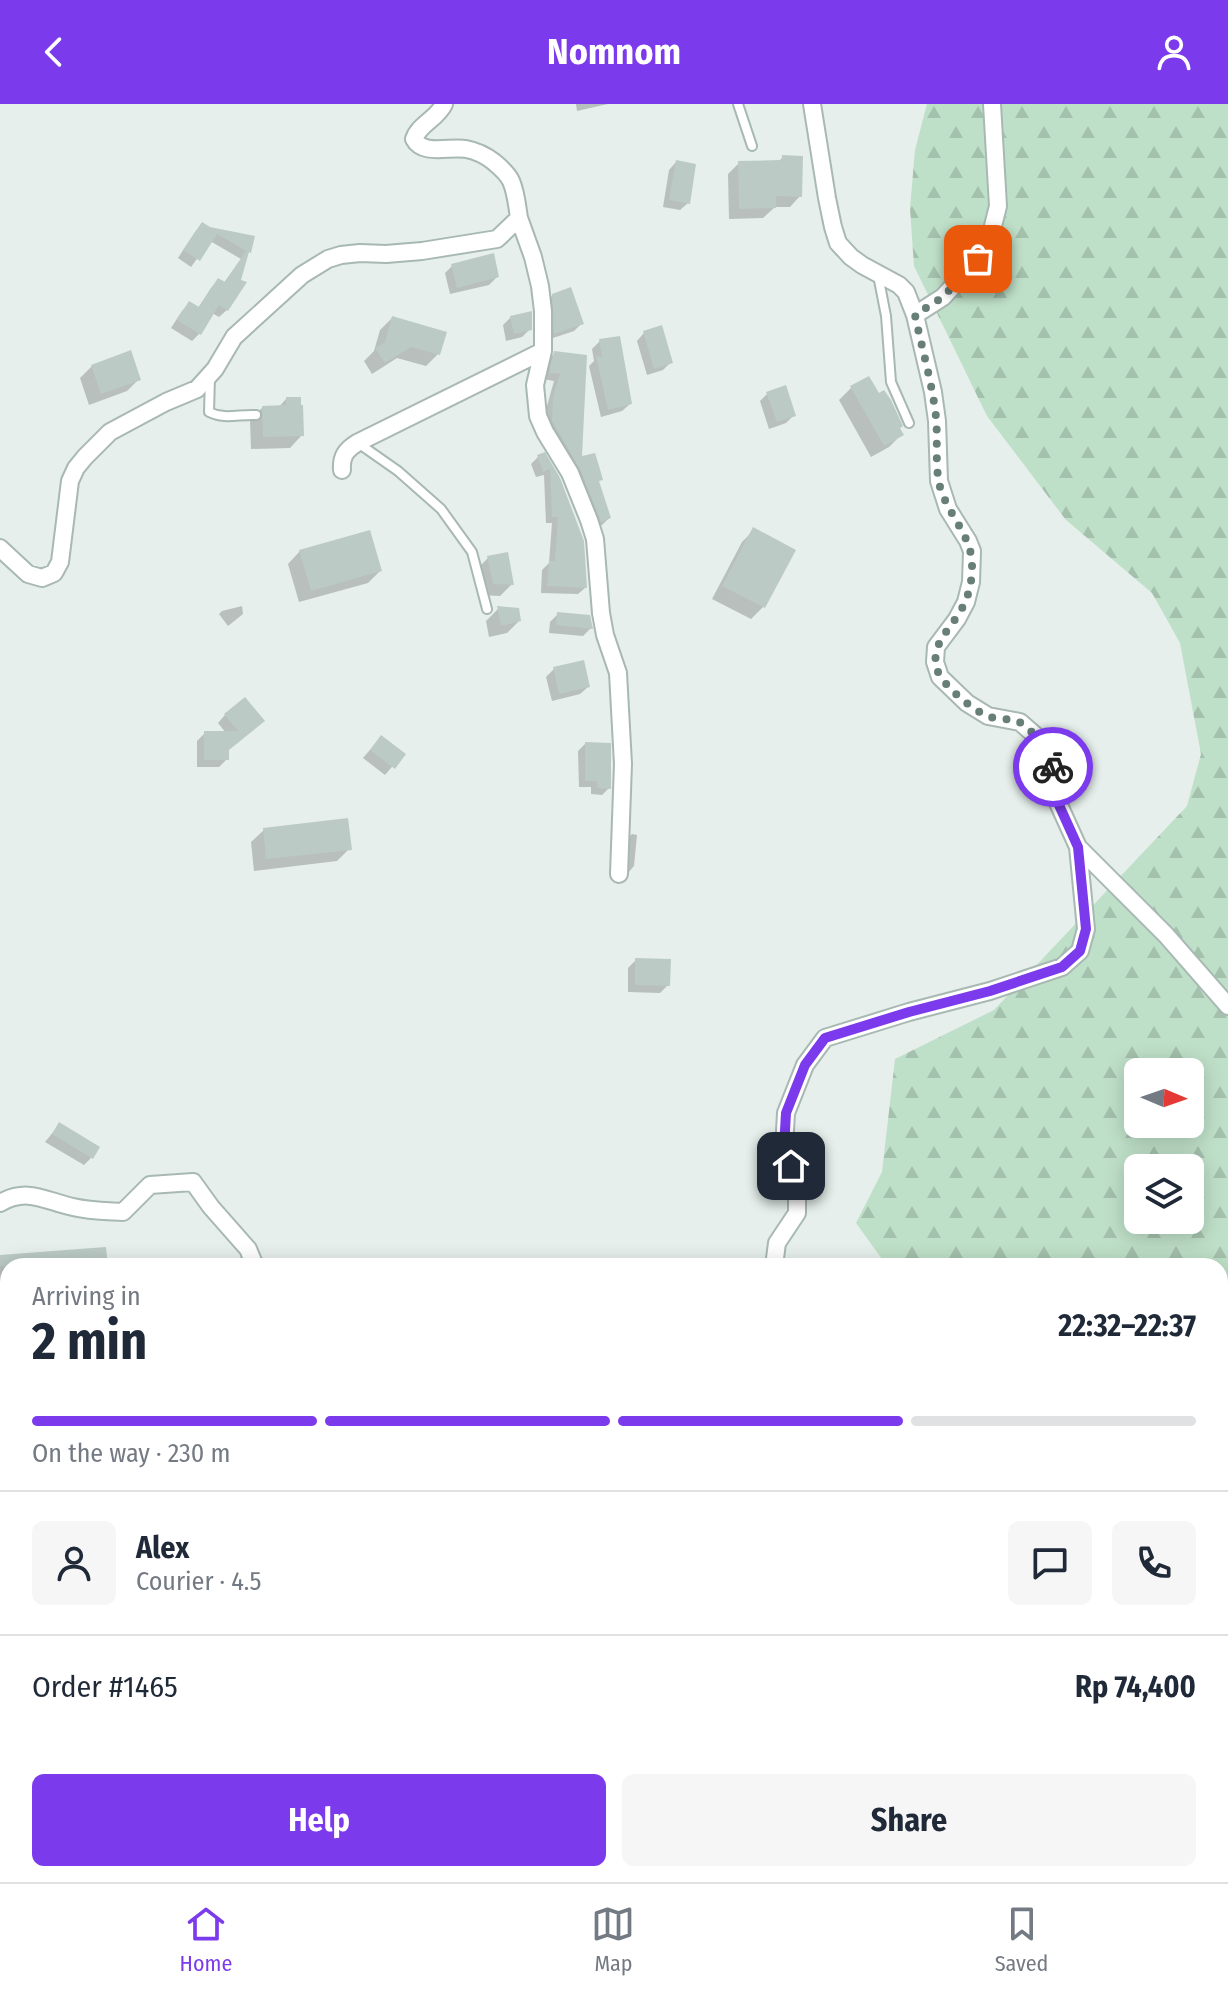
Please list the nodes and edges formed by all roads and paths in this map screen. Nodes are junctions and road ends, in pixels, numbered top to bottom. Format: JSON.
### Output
{"nodes":[{"id":1,"x":444,"y":104,"type":"edge"},
{"id":2,"x":738,"y":104,"type":"edge"},
{"id":3,"x":812,"y":104,"type":"edge"},
{"id":4,"x":992,"y":104,"type":"edge"},
{"id":5,"x":752,"y":146,"type":"dead end"},
{"id":6,"x":519,"y":218,"type":"junction"},
{"id":7,"x":878,"y":274,"type":"junction"},
{"id":8,"x":915,"y":315,"type":"junction"},
{"id":9,"x":543,"y":351,"type":"junction"},
{"id":10,"x":210,"y":376,"type":"junction"},
{"id":11,"x":256,"y":415,"type":"dead end"},
{"id":12,"x":909,"y":423,"type":"dead end"},
{"id":13,"x":357,"y":443,"type":"junction"},
{"id":14,"x":342,"y":470,"type":"dead end"},
{"id":15,"x":0,"y":548,"type":"edge"},
{"id":16,"x":487,"y":609,"type":"dead end"},
{"id":17,"x":1078,"y":847,"type":"junction"},
{"id":18,"x":619,"y":874,"type":"dead end"},
{"id":19,"x":1228,"y":1006,"type":"edge"},
{"id":20,"x":0,"y":1203,"type":"edge"},
{"id":21,"x":252,"y":1258,"type":"edge"},
{"id":22,"x":775,"y":1258,"type":"edge"}],
"edges":[{"from":1,"to":6,"type":"street"},
{"from":2,"to":5,"type":"lane"},
{"from":3,"to":7,"type":"street"},
{"from":4,"to":8,"type":"street"},
{"from":6,"to":9,"type":"street"},
{"from":6,"to":10,"type":"street"},
{"from":7,"to":8,"type":"street"},
{"from":7,"to":12,"type":"lane"},
{"from":8,"to":17,"type":"street"},
{"from":9,"to":13,"type":"street"},
{"from":9,"to":18,"type":"street"},
{"from":10,"to":11,"type":"lane"},
{"from":10,"to":15,"type":"street"},
{"from":13,"to":14,"type":"street"},
{"from":13,"to":16,"type":"lane"},
{"from":17,"to":19,"type":"street"},
{"from":17,"to":22,"type":"street"},
{"from":20,"to":21,"type":"street"}]}
